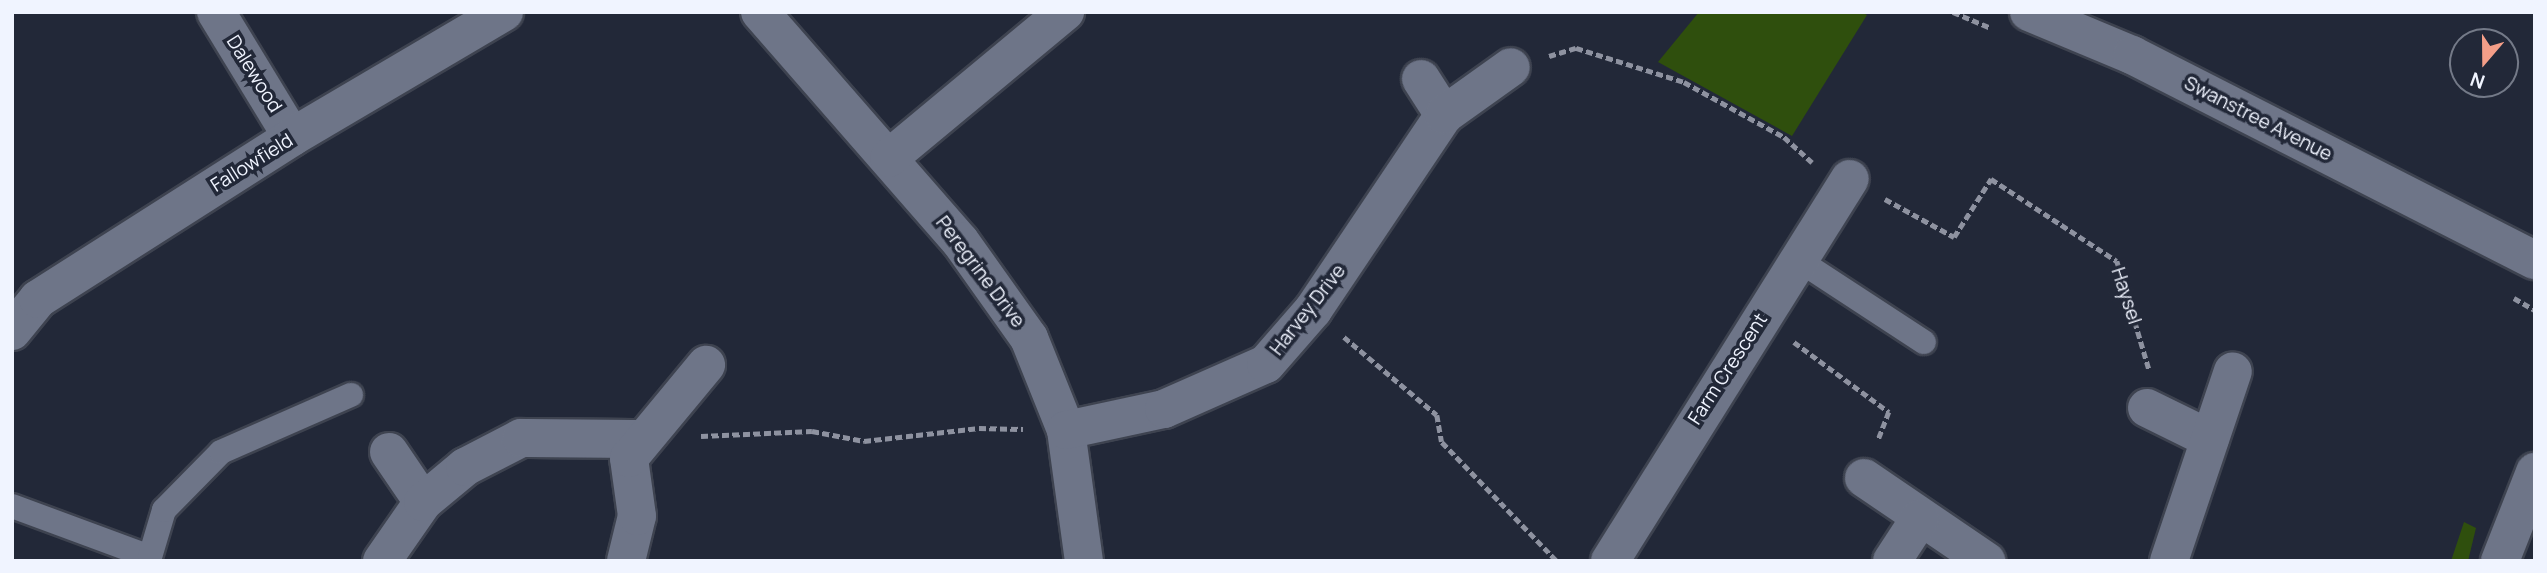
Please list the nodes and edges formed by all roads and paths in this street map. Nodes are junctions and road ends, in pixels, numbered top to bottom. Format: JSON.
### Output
{"nodes":[{"id":1,"x":216,"y":12,"type":"edge"},
{"id":2,"x":504,"y":12,"type":"edge"},
{"id":3,"x":760,"y":12,"type":"edge"},
{"id":4,"x":1065,"y":12,"type":"edge"},
{"id":5,"x":2029,"y":12,"type":"edge"},
{"id":6,"x":1511,"y":67,"type":"joint"},
{"id":7,"x":1421,"y":79,"type":"dead end"},
{"id":8,"x":1444,"y":115,"type":"junction"},
{"id":9,"x":292,"y":137,"type":"junction"},
{"id":10,"x":1784,"y":137,"type":"dead end"},
{"id":11,"x":889,"y":158,"type":"junction"},
{"id":12,"x":1850,"y":179,"type":"joint"},
{"id":13,"x":2485,"y":232,"type":"junction"},
{"id":14,"x":2535,"y":249,"type":"edge"},
{"id":15,"x":2535,"y":260,"type":"edge"},
{"id":16,"x":1800,"y":261,"type":"junction"},
{"id":17,"x":1313,"y":310,"type":"junction"},
{"id":18,"x":1761,"y":319,"type":"junction"},
{"id":19,"x":12,"y":331,"type":"edge"},
{"id":20,"x":1924,"y":342,"type":"dead end"},
{"id":21,"x":706,"y":365,"type":"dead end"},
{"id":22,"x":2233,"y":371,"type":"dead end"},
{"id":23,"x":351,"y":395,"type":"dead end"},
{"id":24,"x":2147,"y":408,"type":"joint"},
{"id":25,"x":1066,"y":430,"type":"junction"},
{"id":26,"x":640,"y":439,"type":"junction"},
{"id":27,"x":2210,"y":439,"type":"junction"},
{"id":28,"x":389,"y":452,"type":"dead end"},
{"id":29,"x":2535,"y":472,"type":"edge"},
{"id":30,"x":1864,"y":478,"type":"joint"},
{"id":31,"x":423,"y":502,"type":"junction"},
{"id":32,"x":12,"y":506,"type":"edge"},
{"id":33,"x":1920,"y":518,"type":"junction"},
{"id":34,"x":382,"y":561,"type":"edge"},
{"id":35,"x":626,"y":561,"type":"edge"},
{"id":36,"x":1084,"y":561,"type":"edge"},
{"id":37,"x":1557,"y":561,"type":"edge"},
{"id":38,"x":1609,"y":561,"type":"edge"},
{"id":39,"x":1892,"y":561,"type":"edge"},
{"id":40,"x":1986,"y":561,"type":"edge"},
{"id":41,"x":2169,"y":561,"type":"edge"},
{"id":42,"x":2500,"y":561,"type":"edge"}],
"edges":[{"from":1,"to":9,"type":"street","name":"Dalewood"},
{"from":2,"to":9,"type":"street","name":"Fallowfield"},
{"from":3,"to":11,"type":"street","name":"Peregrine Drive"},
{"from":4,"to":11,"type":"street"},
{"from":5,"to":13,"type":"street","name":"Swanstree Avenue"},
{"from":6,"to":8,"type":"street","name":"Harvey Drive"},
{"from":6,"to":10,"type":"path"},
{"from":7,"to":8,"type":"street"},
{"from":8,"to":17,"type":"street","name":"Harvey Drive"},
{"from":9,"to":19,"type":"street","name":"Fallowfield"},
{"from":11,"to":25,"type":"street","name":"Peregrine Drive"},
{"from":12,"to":16,"type":"street","name":"Farm Crescent"},
{"from":12,"to":24,"type":"path","name":"Haysel"},
{"from":13,"to":14,"type":"street","name":"Swanstree Avenue"},
{"from":13,"to":15,"type":"street","name":"Swanstree Avenue"},
{"from":16,"to":18,"type":"street","name":"Farm Crescent"},
{"from":16,"to":20,"type":"lane"},
{"from":17,"to":25,"type":"street","name":"Harvey Drive"},
{"from":17,"to":37,"type":"path"},
{"from":18,"to":30,"type":"path"},
{"from":18,"to":38,"type":"street","name":"Farm Crescent"},
{"from":21,"to":26,"type":"street"},
{"from":22,"to":27,"type":"street"},
{"from":23,"to":32,"type":"lane"},
{"from":24,"to":27,"type":"street"},
{"from":25,"to":26,"type":"path"},
{"from":25,"to":36,"type":"street","name":"Peregrine Drive"},
{"from":26,"to":31,"type":"street"},
{"from":26,"to":35,"type":"street"},
{"from":27,"to":41,"type":"street"},
{"from":28,"to":31,"type":"street"},
{"from":29,"to":42,"type":"street"},
{"from":30,"to":33,"type":"street"},
{"from":31,"to":34,"type":"street"},
{"from":33,"to":39,"type":"street"},
{"from":33,"to":40,"type":"street"}]}
